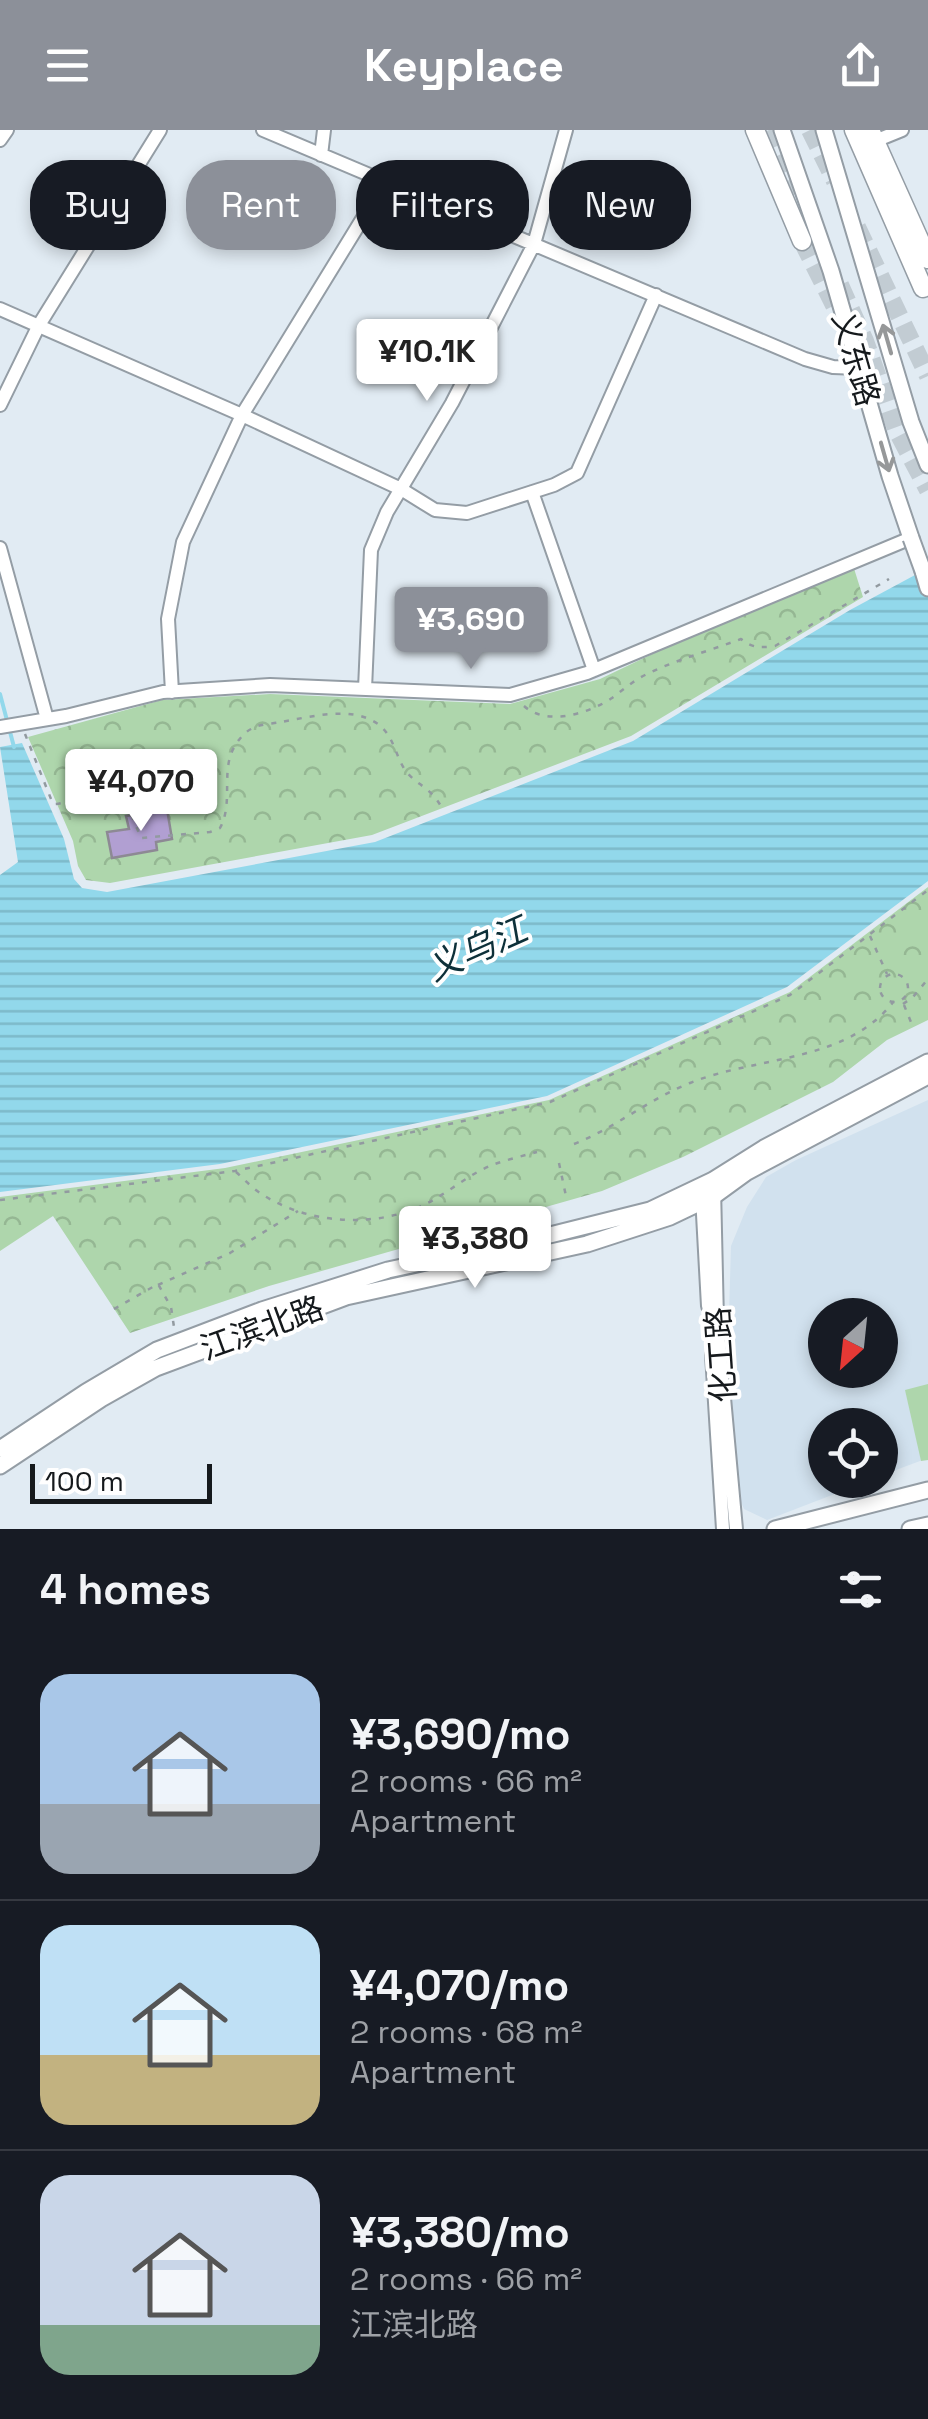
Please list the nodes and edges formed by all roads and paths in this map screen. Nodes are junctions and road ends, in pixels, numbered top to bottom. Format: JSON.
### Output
{"nodes":[{"id":1,"x":6,"y":130,"type":"edge"},
{"id":2,"x":160,"y":130,"type":"edge"},
{"id":3,"x":262,"y":130,"type":"edge"},
{"id":4,"x":324,"y":130,"type":"edge"},
{"id":5,"x":566,"y":130,"type":"edge"},
{"id":6,"x":756,"y":130,"type":"edge"},
{"id":7,"x":782,"y":130,"type":"edge"},
{"id":8,"x":824,"y":130,"type":"edge"},
{"id":9,"x":854,"y":130,"type":"edge"},
{"id":10,"x":902,"y":130,"type":"edge"},
{"id":11,"x":872,"y":136,"type":"edge"},
{"id":12,"x":0,"y":140,"type":"edge"},
{"id":13,"x":321,"y":154,"type":"junction"},
{"id":14,"x":356,"y":169,"type":"edge"},
{"id":15,"x":356,"y":229,"type":"edge"},
{"id":16,"x":529,"y":242,"type":"edge"},
{"id":17,"x":802,"y":242,"type":"tunnel mouth"},
{"id":18,"x":534,"y":244,"type":"junction"},
{"id":19,"x":928,"y":259,"type":"edge"},
{"id":20,"x":923,"y":288,"type":"dead end"},
{"id":21,"x":656,"y":295,"type":"junction"},
{"id":22,"x":0,"y":310,"type":"edge"},
{"id":23,"x":39,"y":325,"type":"junction"},
{"id":24,"x":859,"y":368,"type":"junction"},
{"id":25,"x":0,"y":405,"type":"edge"},
{"id":26,"x":242,"y":415,"type":"junction"},
{"id":27,"x":928,"y":465,"type":"edge"},
{"id":28,"x":401,"y":489,"type":"junction"},
{"id":29,"x":532,"y":492,"type":"junction"},
{"id":30,"x":911,"y":538,"type":"junction"},
{"id":31,"x":0,"y":548,"type":"edge"},
{"id":32,"x":889,"y":578,"type":"dead end"},
{"id":33,"x":928,"y":588,"type":"edge"},
{"id":34,"x":594,"y":670,"type":"junction"},
{"id":35,"x":365,"y":689,"type":"junction"},
{"id":36,"x":172,"y":692,"type":"junction"},
{"id":37,"x":520,"y":701,"type":"dead end"},
{"id":38,"x":47,"y":719,"type":"junction"},
{"id":39,"x":19,"y":724,"type":"junction"},
{"id":40,"x":0,"y":727,"type":"edge"},
{"id":41,"x":442,"y":808,"type":"dead end"},
{"id":42,"x":928,"y":890,"type":"edge"},
{"id":43,"x":869,"y":935,"type":"junction"},
{"id":44,"x":888,"y":975,"type":"junction"},
{"id":45,"x":928,"y":978,"type":"edge"},
{"id":46,"x":894,"y":1002,"type":"junction"},
{"id":47,"x":902,"y":1002,"type":"junction"},
{"id":48,"x":913,"y":1027,"type":"dead end"},
{"id":49,"x":928,"y":1062,"type":"edge"},
{"id":50,"x":928,"y":1076,"type":"edge"},
{"id":51,"x":574,"y":1144,"type":"dead end"},
{"id":52,"x":537,"y":1152,"type":"dead end"},
{"id":53,"x":559,"y":1163,"type":"dead end"},
{"id":54,"x":235,"y":1171,"type":"junction"},
{"id":55,"x":708,"y":1190,"type":"junction"},
{"id":56,"x":0,"y":1200,"type":"edge"},
{"id":57,"x":567,"y":1201,"type":"dead end"},
{"id":58,"x":298,"y":1211,"type":"junction"},
{"id":59,"x":158,"y":1285,"type":"junction"},
{"id":60,"x":114,"y":1309,"type":"dead end"},
{"id":61,"x":176,"y":1343,"type":"junction"},
{"id":62,"x":0,"y":1449,"type":"edge"},
{"id":63,"x":0,"y":1466,"type":"edge"},
{"id":64,"x":928,"y":1490,"type":"edge"},
{"id":65,"x":928,"y":1525,"type":"edge"},
{"id":66,"x":723,"y":1529,"type":"edge"},
{"id":67,"x":736,"y":1529,"type":"edge"},
{"id":68,"x":775,"y":1529,"type":"edge"},
{"id":69,"x":910,"y":1529,"type":"edge"}],
"edges":[{"from":1,"to":12,"type":"street"},
{"from":2,"to":23,"type":"street"},
{"from":3,"to":13,"type":"street"},
{"from":4,"to":13,"type":"street"},
{"from":5,"to":18,"type":"street"},
{"from":6,"to":17,"type":"highway"},
{"from":7,"to":24,"type":"main road","name":"义东路"},
{"from":27,"to":8,"type":"main road","name":"义东路","one_way":true},
{"from":9,"to":20,"type":"highway"},
{"from":10,"to":11,"type":"street"},
{"from":11,"to":19,"type":"highway"},
{"from":13,"to":14,"type":"street"},
{"from":15,"to":26,"type":"street"},
{"from":16,"to":18,"type":"street"},
{"from":18,"to":21,"type":"street"},
{"from":18,"to":28,"type":"street"},
{"from":21,"to":24,"type":"street"},
{"from":21,"to":29,"type":"street"},
{"from":22,"to":23,"type":"street"},
{"from":23,"to":25,"type":"street"},
{"from":23,"to":26,"type":"street"},
{"from":24,"to":30,"type":"main road","name":"义东路","one_way":true},
{"from":26,"to":28,"type":"street"},
{"from":26,"to":36,"type":"street"},
{"from":28,"to":29,"type":"street"},
{"from":28,"to":35,"type":"street"},
{"from":29,"to":34,"type":"street"},
{"from":30,"to":33,"type":"main road","name":"义东路","bridge":true},
{"from":30,"to":34,"type":"street"},
{"from":31,"to":38,"type":"street"},
{"from":32,"to":37,"type":"path"},
{"from":34,"to":35,"type":"street"},
{"from":35,"to":36,"type":"street"},
{"from":36,"to":38,"type":"street"},
{"from":38,"to":39,"type":"street"},
{"from":39,"to":40,"type":"street"},
{"from":39,"to":41,"type":"path"},
{"from":42,"to":43,"type":"path"},
{"from":43,"to":44,"type":"path"},
{"from":43,"to":54,"type":"path"},
{"from":44,"to":46,"type":"path"},
{"from":44,"to":47,"type":"path"},
{"from":45,"to":47,"type":"path"},
{"from":46,"to":47,"type":"path"},
{"from":46,"to":51,"type":"path"},
{"from":47,"to":48,"type":"path"},
{"from":49,"to":55,"type":"main road","name":"江滨北路"},
{"from":50,"to":55,"type":"main road","name":"江滨北路"},
{"from":52,"to":58,"type":"path"},
{"from":53,"to":57,"type":"path"},
{"from":54,"to":56,"type":"path"},
{"from":54,"to":58,"type":"path"},
{"from":55,"to":61,"type":"main road","name":"江滨北路"},
{"from":55,"to":63,"type":"main road","name":"江滨北路"},
{"from":55,"to":66,"type":"street","name":"化工路"},
{"from":55,"to":67,"type":"street","name":"化工路"},
{"from":58,"to":59,"type":"path"},
{"from":59,"to":60,"type":"path"},
{"from":59,"to":61,"type":"path"},
{"from":61,"to":62,"type":"main road","name":"江滨北路"},
{"from":64,"to":68,"type":"main road"},
{"from":65,"to":69,"type":"main road"}]}
